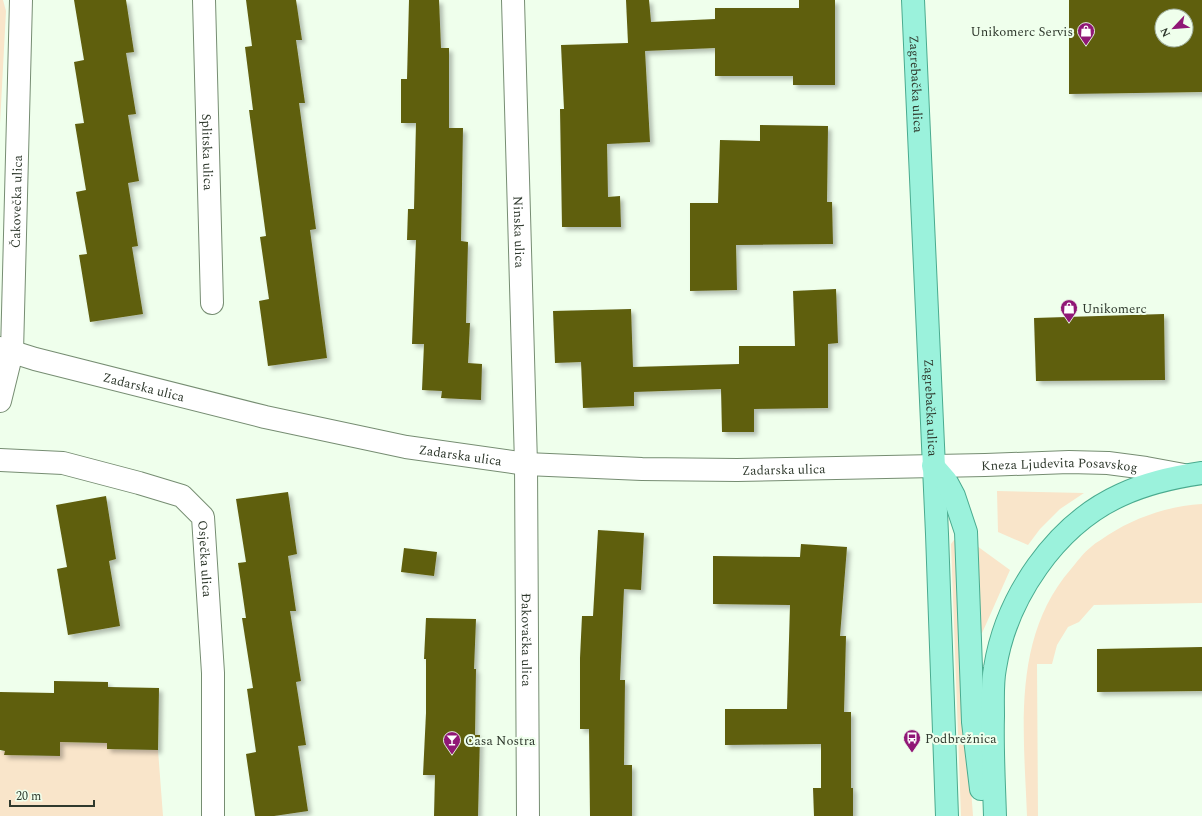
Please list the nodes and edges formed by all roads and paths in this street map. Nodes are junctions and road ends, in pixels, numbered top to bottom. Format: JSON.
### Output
{"nodes":[{"id":1,"x":21,"y":0,"type":"edge"},
{"id":2,"x":204,"y":0,"type":"edge"},
{"id":3,"x":513,"y":0,"type":"edge"},
{"id":4,"x":913,"y":0,"type":"edge"},
{"id":5,"x":212,"y":303,"type":"dead end"},
{"id":6,"x":6,"y":350,"type":"edge"},
{"id":7,"x":0,"y":401,"type":"edge"},
{"id":8,"x":0,"y":460,"type":"edge"},
{"id":9,"x":526,"y":464,"type":"junction"},
{"id":10,"x":933,"y":466,"type":"junction"},
{"id":11,"x":1193,"y":474,"type":"edge"},
{"id":12,"x":214,"y":816,"type":"edge"},
{"id":13,"x":528,"y":816,"type":"edge"},
{"id":14,"x":947,"y":816,"type":"edge"},
{"id":15,"x":985,"y":816,"type":"edge"},
{"id":16,"x":995,"y":816,"type":"edge"}],
"edges":[{"from":1,"to":6,"type":"street","name":"Čakovečka ulica"},
{"from":2,"to":5,"type":"street","name":"Splitska ulica"},
{"from":3,"to":9,"type":"street","name":"Ninska ulica"},
{"from":4,"to":10,"type":"main road","name":"Zagrebačka ulica"},
{"from":6,"to":7,"type":"street","name":"Čakovečka ulica"},
{"from":6,"to":9,"type":"street","name":"Zadarska ulica"},
{"from":8,"to":12,"type":"street","name":"Osječka ulica"},
{"from":9,"to":10,"type":"street","name":"Zadarska ulica"},
{"from":9,"to":13,"type":"street","name":"Đakovačka ulica"},
{"from":10,"to":11,"type":"street","name":"Kneza Ljudevita Posavskog"},
{"from":10,"to":14,"type":"main road","name":"Zagrebačka ulica"},
{"from":10,"to":15,"type":"main road"},
{"from":11,"to":16,"type":"main road"}]}
